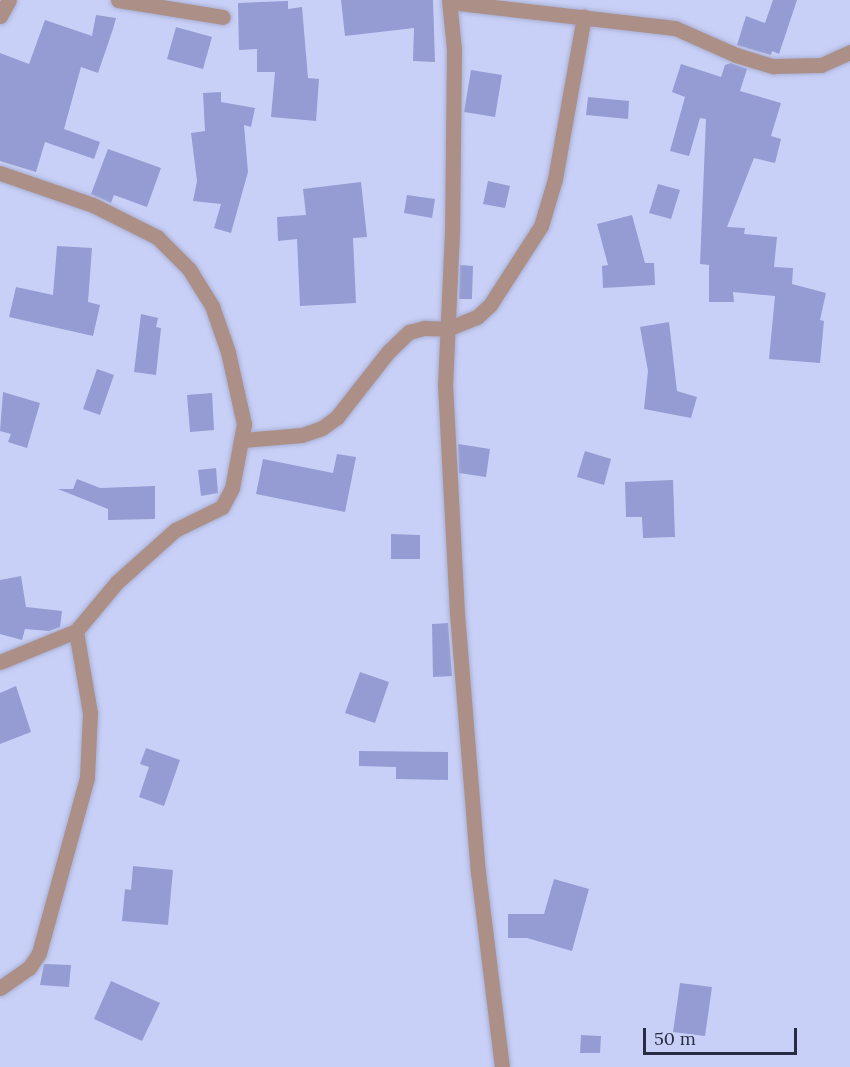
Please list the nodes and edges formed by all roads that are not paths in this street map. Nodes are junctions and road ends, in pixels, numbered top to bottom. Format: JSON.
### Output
{"nodes":[{"id":1,"x":9,"y":0,"type":"edge"},
{"id":2,"x":118,"y":0,"type":"edge"},
{"id":3,"x":449,"y":1,"type":"edge"},
{"id":4,"x":0,"y":16,"type":"edge"},
{"id":5,"x":223,"y":17,"type":"dead end"},
{"id":6,"x":584,"y":17,"type":"junction"},
{"id":7,"x":850,"y":52,"type":"edge"},
{"id":8,"x":0,"y":173,"type":"edge"},
{"id":9,"x":447,"y":329,"type":"junction"},
{"id":10,"x":243,"y":440,"type":"junction"},
{"id":11,"x":76,"y":631,"type":"junction"},
{"id":12,"x":0,"y":662,"type":"edge"},
{"id":13,"x":0,"y":988,"type":"edge"},
{"id":14,"x":502,"y":1067,"type":"edge"}],
"edges":[{"from":1,"to":4,"type":"street"},
{"from":2,"to":5,"type":"street"},
{"from":3,"to":6,"type":"street"},
{"from":3,"to":9,"type":"street"},
{"from":6,"to":7,"type":"street"},
{"from":6,"to":9,"type":"street"},
{"from":8,"to":10,"type":"street"},
{"from":9,"to":10,"type":"street"},
{"from":9,"to":14,"type":"street"},
{"from":10,"to":11,"type":"street"},
{"from":11,"to":12,"type":"street"},
{"from":11,"to":13,"type":"street"}]}
